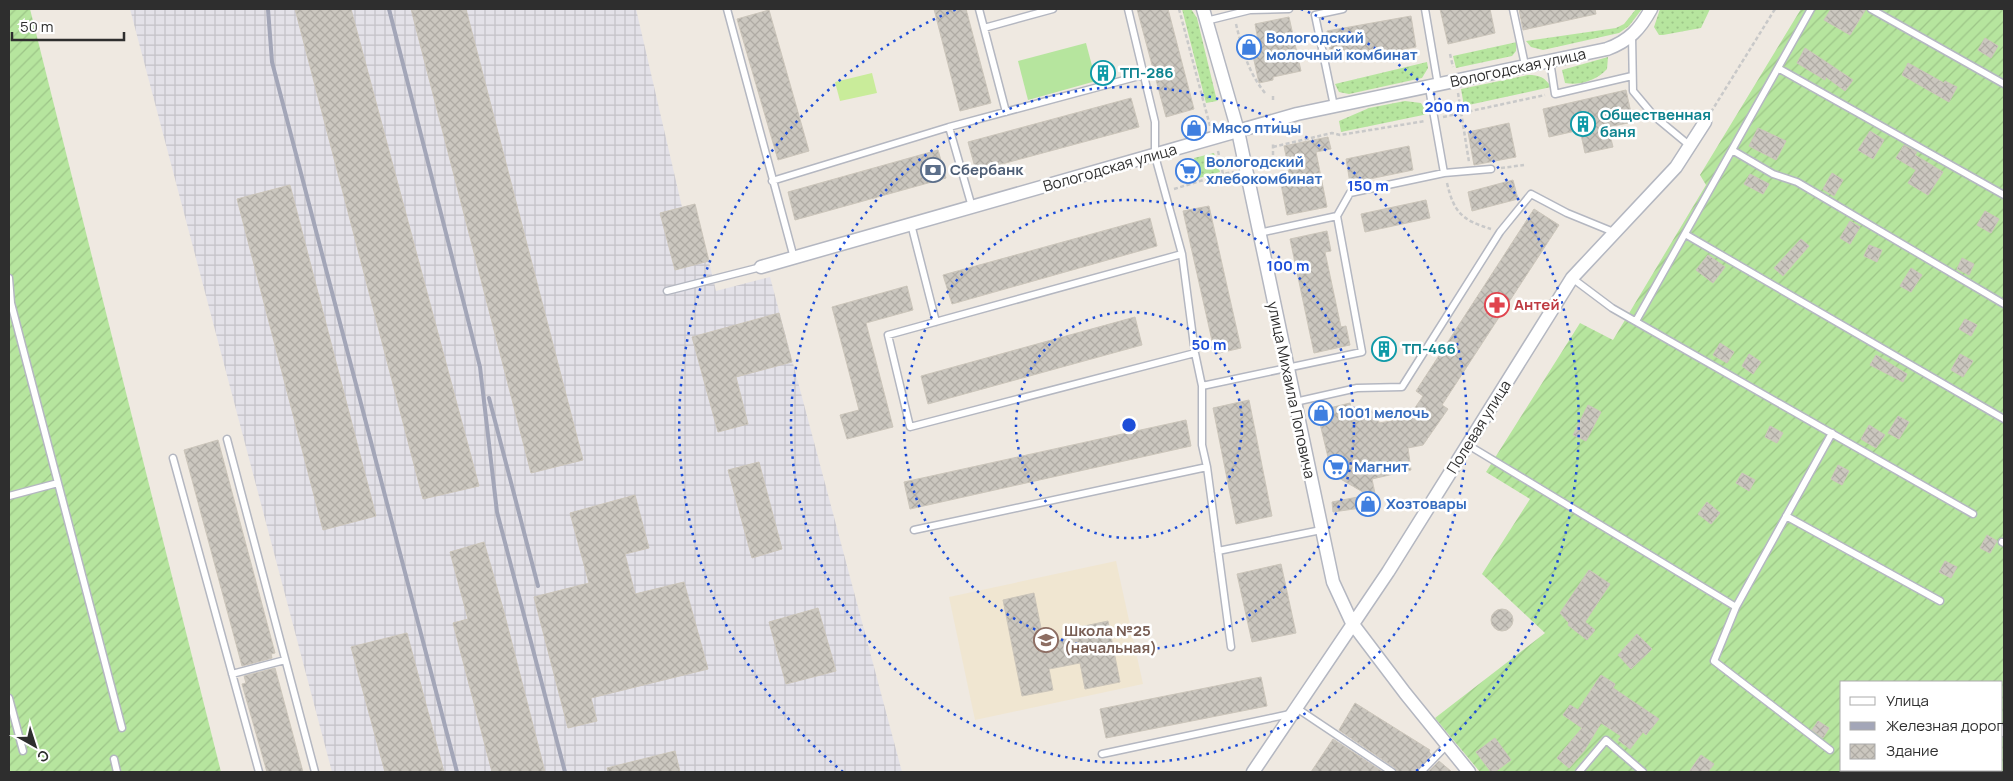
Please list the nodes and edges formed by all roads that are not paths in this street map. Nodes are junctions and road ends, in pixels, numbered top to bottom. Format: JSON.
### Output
{"nodes":[{"id":1,"x":727,"y":9,"type":"edge"},
{"id":2,"x":979,"y":9,"type":"edge"},
{"id":3,"x":1053,"y":9,"type":"edge"},
{"id":4,"x":1128,"y":9,"type":"edge"},
{"id":5,"x":1289,"y":9,"type":"edge"},
{"id":6,"x":1343,"y":9,"type":"edge"},
{"id":7,"x":1425,"y":9,"type":"edge"},
{"id":8,"x":1513,"y":9,"type":"edge"},
{"id":9,"x":1650,"y":9,"type":"edge"},
{"id":10,"x":1811,"y":9,"type":"edge"},
{"id":11,"x":1870,"y":9,"type":"edge"},
{"id":12,"x":1204,"y":15,"type":"edge"},
{"id":13,"x":984,"y":28,"type":"junction"},
{"id":14,"x":1632,"y":35,"type":"junction"},
{"id":15,"x":1550,"y":61,"type":"junction"},
{"id":16,"x":1525,"y":65,"type":"junction"},
{"id":17,"x":1778,"y":68,"type":"junction"},
{"id":18,"x":1143,"y":75,"type":"junction"},
{"id":19,"x":1632,"y":76,"type":"junction"},
{"id":20,"x":2004,"y":84,"type":"edge"},
{"id":21,"x":1434,"y":86,"type":"junction"},
{"id":22,"x":1334,"y":106,"type":"junction"},
{"id":23,"x":1006,"y":112,"type":"junction"},
{"id":24,"x":1705,"y":122,"type":"road end"},
{"id":25,"x":949,"y":127,"type":"junction"},
{"id":26,"x":1238,"y":132,"type":"junction"},
{"id":27,"x":1689,"y":145,"type":"junction"},
{"id":28,"x":1732,"y":150,"type":"junction"},
{"id":29,"x":1155,"y":156,"type":"junction"},
{"id":30,"x":1491,"y":169,"type":"road end"},
{"id":31,"x":1444,"y":173,"type":"junction"},
{"id":32,"x":772,"y":181,"type":"junction"},
{"id":33,"x":2004,"y":195,"type":"edge"},
{"id":34,"x":972,"y":207,"type":"junction"},
{"id":35,"x":1336,"y":216,"type":"junction"},
{"id":36,"x":911,"y":224,"type":"junction"},
{"id":37,"x":1259,"y":234,"type":"junction"},
{"id":38,"x":1616,"y":234,"type":"junction"},
{"id":39,"x":1685,"y":234,"type":"junction"},
{"id":40,"x":1182,"y":254,"type":"junction"},
{"id":41,"x":794,"y":258,"type":"junction"},
{"id":42,"x":761,"y":267,"type":"joint"},
{"id":43,"x":9,"y":278,"type":"edge"},
{"id":44,"x":1572,"y":278,"type":"junction"},
{"id":45,"x":667,"y":291,"type":"dead end"},
{"id":46,"x":2004,"y":304,"type":"edge"},
{"id":47,"x":1636,"y":321,"type":"junction"},
{"id":48,"x":936,"y":322,"type":"junction"},
{"id":49,"x":1195,"y":353,"type":"junction"},
{"id":50,"x":1286,"y":368,"type":"junction"},
{"id":51,"x":1202,"y":386,"type":"junction"},
{"id":52,"x":1293,"y":403,"type":"junction"},
{"id":53,"x":2004,"y":419,"type":"edge"},
{"id":54,"x":1832,"y":433,"type":"junction"},
{"id":55,"x":227,"y":439,"type":"dead end"},
{"id":56,"x":1468,"y":445,"type":"junction"},
{"id":57,"x":173,"y":458,"type":"dead end"},
{"id":58,"x":1207,"y":467,"type":"junction"},
{"id":59,"x":58,"y":483,"type":"junction"},
{"id":60,"x":9,"y":496,"type":"edge"},
{"id":61,"x":1973,"y":514,"type":"dead end"},
{"id":62,"x":1786,"y":516,"type":"junction"},
{"id":63,"x":914,"y":530,"type":"dead end"},
{"id":64,"x":1321,"y":530,"type":"junction"},
{"id":65,"x":1218,"y":551,"type":"junction"},
{"id":66,"x":1940,"y":601,"type":"dead end"},
{"id":67,"x":1736,"y":607,"type":"junction"},
{"id":68,"x":1352,"y":623,"type":"junction"},
{"id":69,"x":1231,"y":647,"type":"dead end"},
{"id":70,"x":285,"y":660,"type":"junction"},
{"id":71,"x":232,"y":674,"type":"junction"},
{"id":72,"x":9,"y":698,"type":"edge"},
{"id":73,"x":1293,"y":711,"type":"junction"},
{"id":74,"x":122,"y":728,"type":"dead end"},
{"id":75,"x":1447,"y":745,"type":"junction"},
{"id":76,"x":23,"y":750,"type":"dead end"},
{"id":77,"x":1830,"y":750,"type":"dead end"},
{"id":78,"x":1102,"y":754,"type":"dead end"},
{"id":79,"x":114,"y":759,"type":"dead end"},
{"id":80,"x":118,"y":772,"type":"edge"},
{"id":81,"x":259,"y":772,"type":"edge"},
{"id":82,"x":314,"y":772,"type":"edge"},
{"id":83,"x":1254,"y":772,"type":"edge"},
{"id":84,"x":1392,"y":772,"type":"edge"},
{"id":85,"x":1421,"y":772,"type":"edge"},
{"id":86,"x":1469,"y":772,"type":"edge"},
{"id":87,"x":1579,"y":772,"type":"edge"},
{"id":88,"x":1644,"y":772,"type":"edge"}],
"edges":[{"from":1,"to":32,"type":"lane"},
{"from":2,"to":13,"type":"lane"},
{"from":3,"to":13,"type":"lane"},
{"from":4,"to":18,"type":"lane"},
{"from":5,"to":12,"type":"lane"},
{"from":6,"to":22,"type":"lane"},
{"from":7,"to":21,"type":"lane"},
{"from":8,"to":16,"type":"lane"},
{"from":9,"to":14,"type":"street","name":"Вологодская улица"},
{"from":10,"to":17,"type":"lane"},
{"from":11,"to":20,"type":"lane"},
{"from":12,"to":26,"type":"street","name":"улица Михаила Поповича"},
{"from":13,"to":23,"type":"lane"},
{"from":14,"to":15,"type":"street","name":"Вологодская улица"},
{"from":14,"to":19,"type":"lane"},
{"from":15,"to":16,"type":"street","name":"Вологодская улица"},
{"from":15,"to":19,"type":"lane"},
{"from":16,"to":21,"type":"street","name":"Вологодская улица"},
{"from":17,"to":28,"type":"lane"},
{"from":17,"to":33,"type":"lane"},
{"from":18,"to":23,"type":"lane"},
{"from":18,"to":29,"type":"lane"},
{"from":19,"to":27,"type":"lane"},
{"from":21,"to":22,"type":"street","name":"Вологодская улица"},
{"from":21,"to":31,"type":"lane"},
{"from":22,"to":26,"type":"street","name":"Вологодская улица"},
{"from":23,"to":25,"type":"lane"},
{"from":24,"to":27,"type":"street","name":"Полевая улица"},
{"from":25,"to":32,"type":"lane"},
{"from":25,"to":34,"type":"lane"},
{"from":26,"to":29,"type":"street","name":"Вологодская улица"},
{"from":26,"to":37,"type":"street","name":"улица Михаила Поповича"},
{"from":27,"to":38,"type":"street","name":"Полевая улица"},
{"from":28,"to":39,"type":"lane"},
{"from":28,"to":46,"type":"lane"},
{"from":29,"to":34,"type":"street","name":"Вологодская улица"},
{"from":29,"to":40,"type":"lane"},
{"from":30,"to":31,"type":"lane"},
{"from":31,"to":35,"type":"lane"},
{"from":32,"to":41,"type":"lane"},
{"from":34,"to":36,"type":"street","name":"Вологодская улица"},
{"from":35,"to":37,"type":"lane"},
{"from":35,"to":50,"type":"lane"},
{"from":36,"to":41,"type":"street","name":"Вологодская улица"},
{"from":36,"to":48,"type":"lane"},
{"from":37,"to":50,"type":"street","name":"улица Михаила Поповича"},
{"from":38,"to":44,"type":"street","name":"Полевая улица"},
{"from":38,"to":52,"type":"lane"},
{"from":39,"to":47,"type":"lane"},
{"from":39,"to":53,"type":"lane"},
{"from":40,"to":48,"type":"lane"},
{"from":40,"to":49,"type":"lane"},
{"from":41,"to":42,"type":"street","name":"Вологодская улица"},
{"from":42,"to":45,"type":"lane"},
{"from":43,"to":59,"type":"lane"},
{"from":44,"to":47,"type":"lane"},
{"from":44,"to":56,"type":"street","name":"Полевая улица"},
{"from":47,"to":54,"type":"lane"},
{"from":48,"to":49,"type":"lane"},
{"from":49,"to":51,"type":"lane"},
{"from":50,"to":51,"type":"lane"},
{"from":50,"to":52,"type":"street","name":"улица Михаила Поповича"},
{"from":51,"to":58,"type":"lane"},
{"from":52,"to":64,"type":"street","name":"улица Михаила Поповича"},
{"from":54,"to":61,"type":"lane"},
{"from":54,"to":62,"type":"lane"},
{"from":55,"to":70,"type":"lane"},
{"from":56,"to":67,"type":"lane"},
{"from":56,"to":68,"type":"street","name":"Полевая улица"},
{"from":57,"to":71,"type":"lane"},
{"from":58,"to":63,"type":"lane"},
{"from":58,"to":65,"type":"lane"},
{"from":59,"to":60,"type":"lane"},
{"from":59,"to":74,"type":"lane"},
{"from":62,"to":66,"type":"lane"},
{"from":62,"to":67,"type":"lane"},
{"from":64,"to":65,"type":"lane"},
{"from":64,"to":68,"type":"street","name":"улица Михаила Поповича"},
{"from":65,"to":69,"type":"lane"},
{"from":67,"to":77,"type":"lane"},
{"from":68,"to":73,"type":"street","name":"Полевая улица"},
{"from":68,"to":75,"type":"street","name":"улица Михаила Поповича"},
{"from":70,"to":71,"type":"lane"},
{"from":70,"to":82,"type":"lane"},
{"from":71,"to":81,"type":"lane"},
{"from":72,"to":76,"type":"lane"},
{"from":73,"to":78,"type":"lane"},
{"from":73,"to":83,"type":"street","name":"Полевая улица"},
{"from":73,"to":84,"type":"lane"},
{"from":75,"to":85,"type":"lane"},
{"from":75,"to":86,"type":"street","name":"улица Михаила Поповича"},
{"from":79,"to":80,"type":"lane"},
{"from":87,"to":88,"type":"lane"}]}
